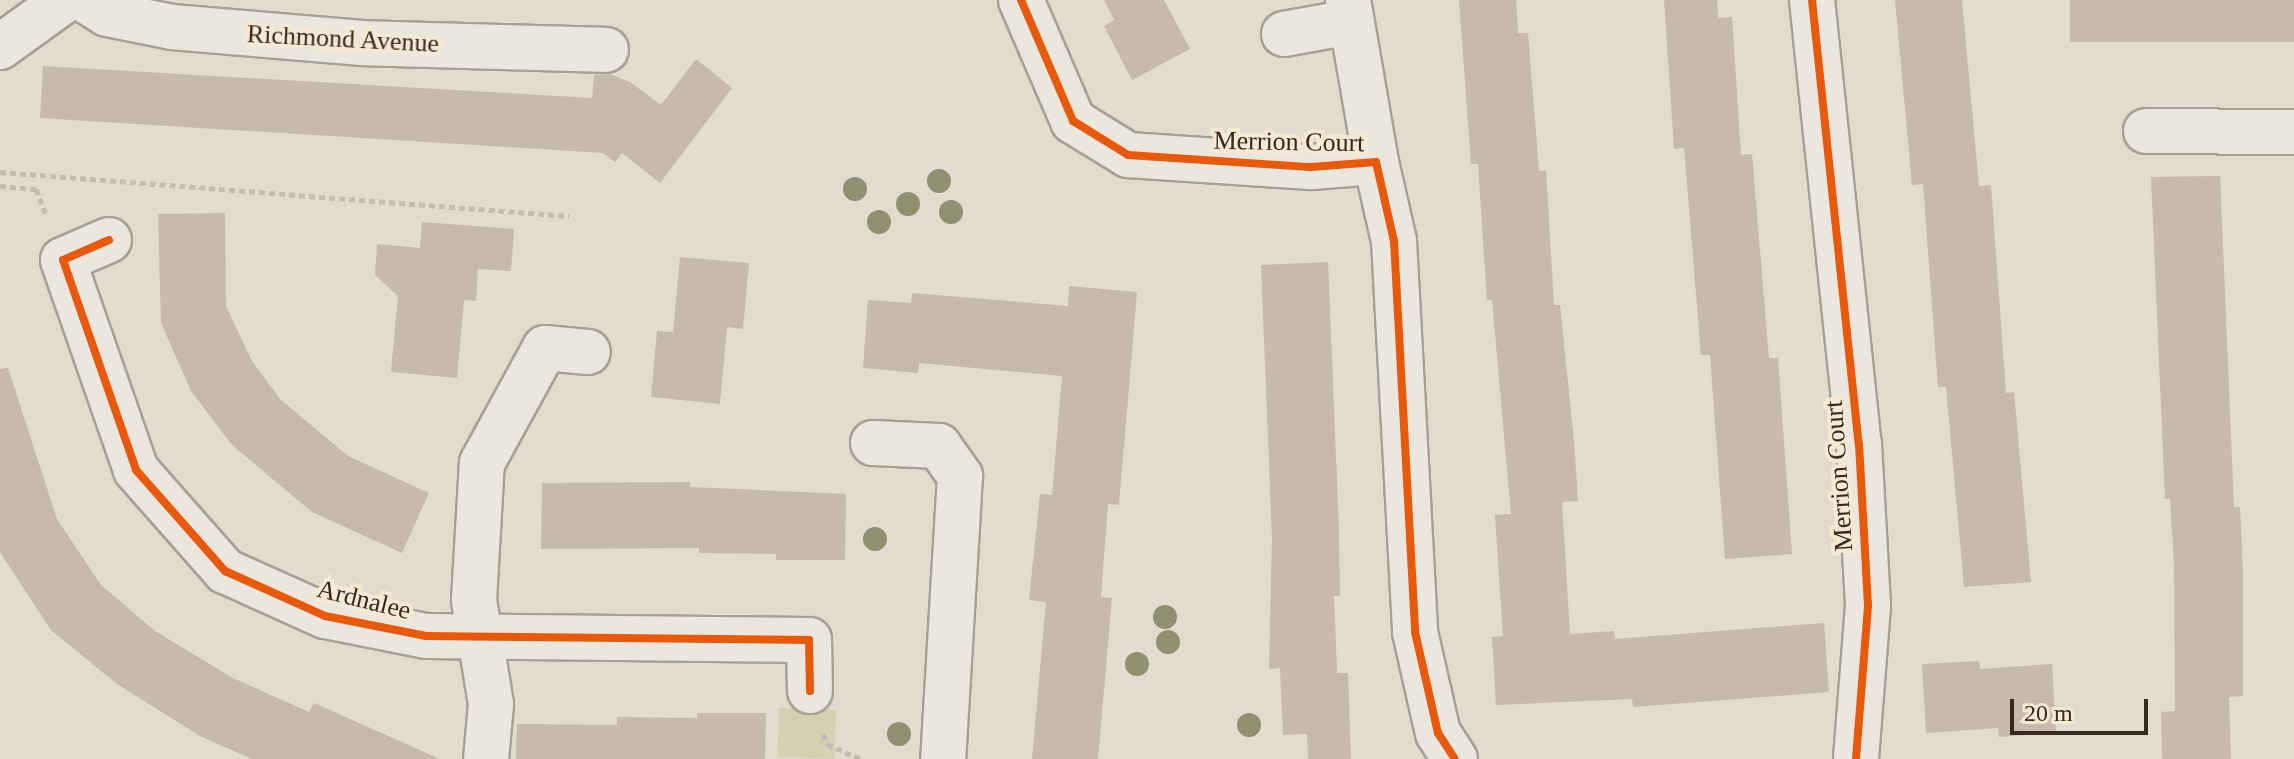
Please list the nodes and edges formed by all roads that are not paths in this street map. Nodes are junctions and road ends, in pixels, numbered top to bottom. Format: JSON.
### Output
{"nodes":[{"id":1,"x":65,"y":0,"type":"edge"},
{"id":2,"x":85,"y":0,"type":"edge"},
{"id":3,"x":1021,"y":0,"type":"edge"},
{"id":4,"x":1812,"y":0,"type":"edge"},
{"id":5,"x":1350,"y":11,"type":"edge"},
{"id":6,"x":11,"y":25,"type":"edge"},
{"id":7,"x":1284,"y":34,"type":"dead end"},
{"id":8,"x":606,"y":50,"type":"dead end"},
{"id":9,"x":2146,"y":131,"type":"dead end"},
{"id":10,"x":2294,"y":132,"type":"edge"},
{"id":11,"x":2294,"y":139,"type":"edge"},
{"id":12,"x":1376,"y":162,"type":"junction"},
{"id":13,"x":109,"y":240,"type":"dead end"},
{"id":14,"x":588,"y":352,"type":"dead end"},
{"id":15,"x":873,"y":443,"type":"dead end"},
{"id":16,"x":478,"y":639,"type":"junction"},
{"id":17,"x":810,"y":691,"type":"dead end"},
{"id":18,"x":486,"y":759,"type":"edge"},
{"id":19,"x":943,"y":759,"type":"edge"},
{"id":20,"x":1455,"y":759,"type":"edge"},
{"id":21,"x":1856,"y":759,"type":"edge"}],
"edges":[{"from":1,"to":6,"type":"street"},
{"from":2,"to":8,"type":"street","name":"Richmond Avenue"},
{"from":3,"to":12,"type":"street","name":"Merrion Court"},
{"from":4,"to":21,"type":"street","name":"Merrion Court"},
{"from":5,"to":7,"type":"street","name":"Merrion Court"},
{"from":5,"to":12,"type":"street","name":"Merrion Court"},
{"from":9,"to":10,"type":"street"},
{"from":10,"to":11,"type":"street"},
{"from":12,"to":20,"type":"street","name":"Merrion Court"},
{"from":13,"to":16,"type":"street","name":"Ardnalee"},
{"from":14,"to":16,"type":"street"},
{"from":15,"to":19,"type":"street"},
{"from":16,"to":17,"type":"street","name":"Ardnalee"},
{"from":16,"to":18,"type":"street"}]}
